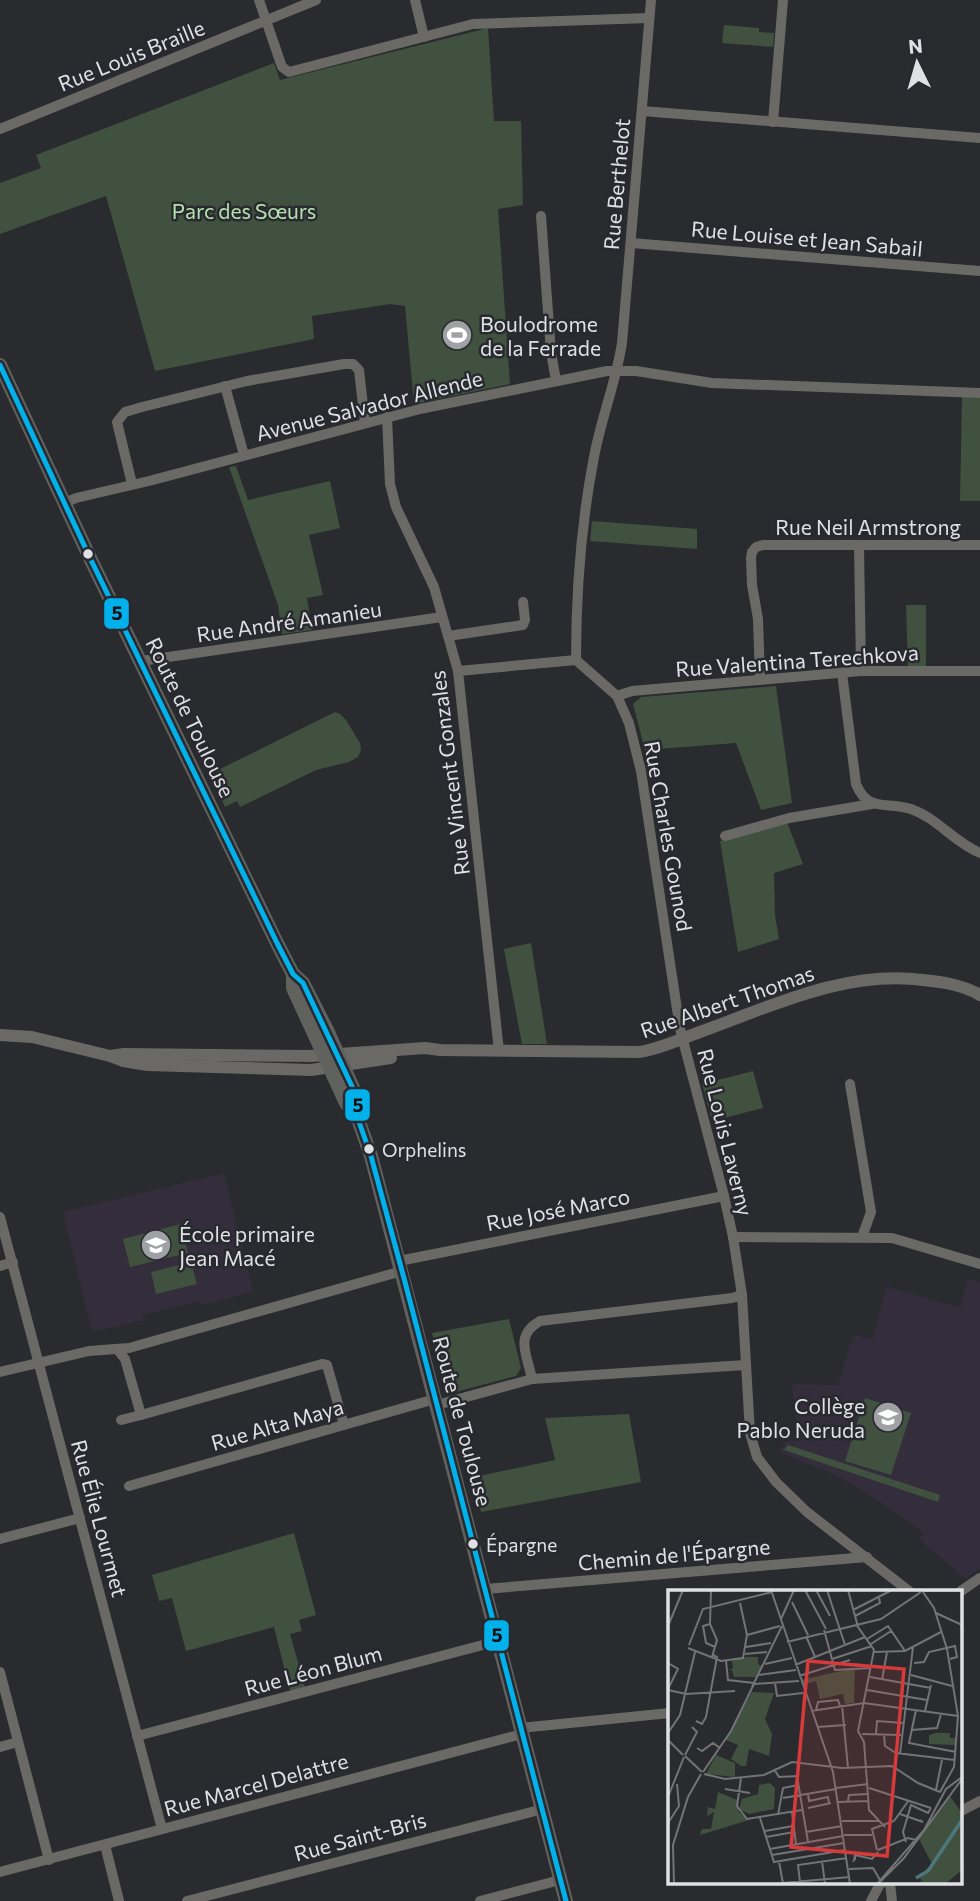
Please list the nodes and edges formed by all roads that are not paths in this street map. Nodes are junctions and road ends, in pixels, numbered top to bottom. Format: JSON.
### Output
{"nodes":[{"id":1,"x":259,"y":0,"type":"edge"},
{"id":2,"x":316,"y":0,"type":"edge"},
{"id":3,"x":415,"y":0,"type":"edge"},
{"id":4,"x":651,"y":0,"type":"edge"},
{"id":5,"x":783,"y":0,"type":"edge"},
{"id":6,"x":649,"y":18,"type":"junction"},
{"id":7,"x":266,"y":21,"type":"junction"},
{"id":8,"x":425,"y":37,"type":"junction"},
{"id":9,"x":642,"y":111,"type":"junction"},
{"id":10,"x":773,"y":122,"type":"junction"},
{"id":11,"x":0,"y":130,"type":"edge"},
{"id":12,"x":980,"y":138,"type":"edge"},
{"id":13,"x":541,"y":216,"type":"dead end"},
{"id":14,"x":631,"y":243,"type":"junction"},
{"id":15,"x":980,"y":271,"type":"edge"},
{"id":16,"x":0,"y":365,"type":"edge"},
{"id":17,"x":618,"y":371,"type":"junction"},
{"id":18,"x":556,"y":380,"type":"junction"},
{"id":19,"x":225,"y":386,"type":"junction"},
{"id":20,"x":980,"y":393,"type":"edge"},
{"id":21,"x":387,"y":417,"type":"junction"},
{"id":22,"x":365,"y":423,"type":"junction"},
{"id":23,"x":244,"y":456,"type":"junction"},
{"id":24,"x":132,"y":484,"type":"junction"},
{"id":25,"x":65,"y":503,"type":"junction"},
{"id":26,"x":859,"y":545,"type":"junction"},
{"id":27,"x":980,"y":545,"type":"edge"},
{"id":28,"x":523,"y":602,"type":"dead end"},
{"id":29,"x":442,"y":617,"type":"junction"},
{"id":30,"x":448,"y":636,"type":"junction"},
{"id":31,"x":576,"y":660,"type":"junction"},
{"id":32,"x":141,"y":662,"type":"junction"},
{"id":33,"x":458,"y":671,"type":"junction"},
{"id":34,"x":861,"y":671,"type":"junction"},
{"id":35,"x":980,"y":671,"type":"edge"},
{"id":36,"x":842,"y":673,"type":"junction"},
{"id":37,"x":760,"y":680,"type":"junction"},
{"id":38,"x":617,"y":696,"type":"junction"},
{"id":39,"x":872,"y":804,"type":"junction"},
{"id":40,"x":725,"y":836,"type":"dead end"},
{"id":41,"x":980,"y":853,"type":"edge"},
{"id":42,"x":980,"y":995,"type":"edge"},
{"id":43,"x":0,"y":1035,"type":"edge"},
{"id":44,"x":682,"y":1038,"type":"junction"},
{"id":45,"x":499,"y":1051,"type":"junction"},
{"id":46,"x":334,"y":1061,"type":"junction"},
{"id":47,"x":850,"y":1084,"type":"dead end"},
{"id":48,"x":724,"y":1196,"type":"junction"},
{"id":49,"x":0,"y":1217,"type":"edge"},
{"id":50,"x":733,"y":1237,"type":"junction"},
{"id":51,"x":862,"y":1237,"type":"junction"},
{"id":52,"x":13,"y":1262,"type":"junction"},
{"id":53,"x":980,"y":1264,"type":"edge"},
{"id":54,"x":0,"y":1266,"type":"edge"},
{"id":55,"x":401,"y":1266,"type":"junction"},
{"id":56,"x":742,"y":1295,"type":"junction"},
{"id":57,"x":117,"y":1349,"type":"junction"},
{"id":58,"x":39,"y":1363,"type":"junction"},
{"id":59,"x":745,"y":1365,"type":"junction"},
{"id":60,"x":0,"y":1372,"type":"edge"},
{"id":61,"x":532,"y":1379,"type":"junction"},
{"id":62,"x":436,"y":1402,"type":"junction"},
{"id":63,"x":141,"y":1415,"type":"junction"},
{"id":64,"x":121,"y":1420,"type":"dead end"},
{"id":65,"x":344,"y":1425,"type":"junction"},
{"id":66,"x":129,"y":1486,"type":"dead end"},
{"id":67,"x":80,"y":1518,"type":"junction"},
{"id":68,"x":0,"y":1539,"type":"edge"},
{"id":69,"x":867,"y":1557,"type":"junction"},
{"id":70,"x":977,"y":1581,"type":"edge"},
{"id":71,"x":485,"y":1589,"type":"junction"},
{"id":72,"x":908,"y":1590,"type":"edge"},
{"id":73,"x":962,"y":1590,"type":"edge"},
{"id":74,"x":980,"y":1595,"type":"edge"},
{"id":75,"x":498,"y":1641,"type":"junction"},
{"id":76,"x":0,"y":1672,"type":"edge"},
{"id":77,"x":1,"y":1684,"type":"edge"},
{"id":78,"x":668,"y":1713,"type":"edge"},
{"id":79,"x":521,"y":1731,"type":"junction"},
{"id":80,"x":137,"y":1736,"type":"junction"},
{"id":81,"x":18,"y":1742,"type":"junction"},
{"id":82,"x":0,"y":1747,"type":"edge"},
{"id":83,"x":980,"y":1801,"type":"edge"},
{"id":84,"x":543,"y":1808,"type":"junction"},
{"id":85,"x":962,"y":1810,"type":"edge"},
{"id":86,"x":162,"y":1829,"type":"junction"},
{"id":87,"x":105,"y":1845,"type":"junction"},
{"id":88,"x":49,"y":1860,"type":"junction"},
{"id":89,"x":0,"y":1872,"type":"edge"},
{"id":90,"x":560,"y":1880,"type":"junction"},
{"id":91,"x":882,"y":1884,"type":"edge"},
{"id":92,"x":119,"y":1901,"type":"edge"},
{"id":93,"x":187,"y":1901,"type":"edge"},
{"id":94,"x":480,"y":1901,"type":"edge"},
{"id":95,"x":566,"y":1901,"type":"edge"},
{"id":96,"x":871,"y":1901,"type":"edge"}],
"edges":[{"from":1,"to":7,"type":"street"},
{"from":2,"to":7,"type":"street","name":"Rue Louis Braille"},
{"from":3,"to":8,"type":"street"},
{"from":4,"to":6,"type":"street","name":"Rue Berthelot"},
{"from":5,"to":10,"type":"street"},
{"from":6,"to":8,"type":"street"},
{"from":6,"to":9,"type":"street","name":"Rue Berthelot"},
{"from":7,"to":8,"type":"street"},
{"from":7,"to":11,"type":"street","name":"Rue Louis Braille"},
{"from":9,"to":10,"type":"street"},
{"from":9,"to":14,"type":"street","name":"Rue Berthelot"},
{"from":10,"to":12,"type":"street"},
{"from":13,"to":18,"type":"street"},
{"from":14,"to":15,"type":"street","name":"Rue Louise et Jean Sabail"},
{"from":14,"to":17,"type":"street","name":"Rue Berthelot"},
{"from":16,"to":25,"type":"main road","name":"Route de Toulouse"},
{"from":17,"to":18,"type":"street","name":"Avenue Salvador Allende"},
{"from":17,"to":20,"type":"street","name":"Avenue Salvador Allende"},
{"from":17,"to":31,"type":"street"},
{"from":18,"to":21,"type":"street","name":"Avenue Salvador Allende"},
{"from":19,"to":22,"type":"street"},
{"from":19,"to":23,"type":"street"},
{"from":19,"to":24,"type":"street"},
{"from":21,"to":22,"type":"street","name":"Avenue Salvador Allende"},
{"from":21,"to":29,"type":"street","name":"Rue Vincent Gonzales"},
{"from":22,"to":23,"type":"street","name":"Avenue Salvador Allende"},
{"from":23,"to":24,"type":"street","name":"Avenue Salvador Allende"},
{"from":24,"to":25,"type":"street","name":"Avenue Salvador Allende"},
{"from":25,"to":32,"type":"main road","name":"Route de Toulouse"},
{"from":26,"to":27,"type":"street","name":"Rue Neil Armstrong"},
{"from":26,"to":34,"type":"street"},
{"from":26,"to":37,"type":"street","name":"Rue Neil Armstrong"},
{"from":28,"to":30,"type":"street"},
{"from":29,"to":30,"type":"street","name":"Rue Vincent Gonzales"},
{"from":29,"to":32,"type":"street","name":"Rue André Amanieu"},
{"from":30,"to":33,"type":"street","name":"Rue Vincent Gonzales"},
{"from":31,"to":33,"type":"street"},
{"from":31,"to":38,"type":"street","name":"Rue Charles Gounod"},
{"from":32,"to":46,"type":"main road","name":"Route de Toulouse"},
{"from":33,"to":45,"type":"street","name":"Rue Vincent Gonzales"},
{"from":34,"to":35,"type":"street","name":"Rue Valentina Terechkova"},
{"from":34,"to":36,"type":"street","name":"Rue Valentina Terechkova"},
{"from":36,"to":37,"type":"street","name":"Rue Valentina Terechkova"},
{"from":36,"to":39,"type":"street"},
{"from":37,"to":38,"type":"street","name":"Rue Valentina Terechkova"},
{"from":38,"to":44,"type":"street","name":"Rue Charles Gounod"},
{"from":39,"to":40,"type":"street"},
{"from":39,"to":41,"type":"street"},
{"from":42,"to":44,"type":"street","name":"Rue Albert Thomas"},
{"from":43,"to":46,"type":"street","name":"Rue Albert Thomas"},
{"from":44,"to":45,"type":"street","name":"Rue Albert Thomas"},
{"from":44,"to":48,"type":"street","name":"Rue Louis Laverny"},
{"from":45,"to":46,"type":"street","name":"Rue Albert Thomas"},
{"from":46,"to":55,"type":"main road","name":"Route de Toulouse"},
{"from":47,"to":51,"type":"street"},
{"from":48,"to":50,"type":"street","name":"Rue Louis Laverny"},
{"from":48,"to":55,"type":"street","name":"Rue José Marco"},
{"from":49,"to":52,"type":"street","name":"Rue Élie Lourmet"},
{"from":50,"to":51,"type":"street","name":"Rue Louis Laverny"},
{"from":50,"to":56,"type":"street"},
{"from":51,"to":53,"type":"street","name":"Rue Louis Laverny"},
{"from":52,"to":54,"type":"street"},
{"from":52,"to":58,"type":"street","name":"Rue Élie Lourmet"},
{"from":55,"to":57,"type":"street","name":"Rue José Marco"},
{"from":55,"to":62,"type":"main road","name":"Route de Toulouse"},
{"from":56,"to":59,"type":"street"},
{"from":56,"to":61,"type":"street"},
{"from":57,"to":58,"type":"street","name":"Rue José Marco"},
{"from":57,"to":63,"type":"street"},
{"from":58,"to":60,"type":"street","name":"Rue José Marco"},
{"from":58,"to":67,"type":"street","name":"Rue Élie Lourmet"},
{"from":59,"to":61,"type":"street","name":"Rue Alta Maya"},
{"from":59,"to":69,"type":"street"},
{"from":61,"to":62,"type":"street","name":"Rue Alta Maya"},
{"from":62,"to":65,"type":"street","name":"Rue Alta Maya"},
{"from":62,"to":71,"type":"main road","name":"Route de Toulouse"},
{"from":63,"to":64,"type":"street"},
{"from":63,"to":65,"type":"street"},
{"from":65,"to":66,"type":"street","name":"Rue Alta Maya"},
{"from":67,"to":68,"type":"street"},
{"from":67,"to":80,"type":"street","name":"Rue Élie Lourmet"},
{"from":69,"to":71,"type":"street","name":"Chemin de l'Épargne"},
{"from":69,"to":72,"type":"street"},
{"from":70,"to":73,"type":"street"},
{"from":70,"to":74,"type":"street"},
{"from":71,"to":75,"type":"main road","name":"Route de Toulouse"},
{"from":75,"to":79,"type":"main road","name":"Route de Toulouse"},
{"from":75,"to":80,"type":"street","name":"Rue Léon Blum"},
{"from":76,"to":77,"type":"street"},
{"from":77,"to":81,"type":"street"},
{"from":78,"to":79,"type":"street","name":"Rue Marcel Delattre"},
{"from":79,"to":84,"type":"main road","name":"Route de Toulouse"},
{"from":79,"to":86,"type":"street","name":"Rue Marcel Delattre"},
{"from":80,"to":86,"type":"street","name":"Rue Élie Lourmet"},
{"from":81,"to":82,"type":"street"},
{"from":81,"to":88,"type":"street"},
{"from":83,"to":85,"type":"street"},
{"from":84,"to":90,"type":"main road","name":"Route de Toulouse"},
{"from":84,"to":93,"type":"street","name":"Rue Saint-Bris"},
{"from":86,"to":87,"type":"street","name":"Rue Marcel Delattre"},
{"from":87,"to":88,"type":"street","name":"Rue Marcel Delattre"},
{"from":87,"to":92,"type":"street"},
{"from":88,"to":89,"type":"street","name":"Rue Marcel Delattre"},
{"from":90,"to":94,"type":"street"},
{"from":90,"to":95,"type":"main road","name":"Route de Toulouse"},
{"from":91,"to":96,"type":"street"}]}
